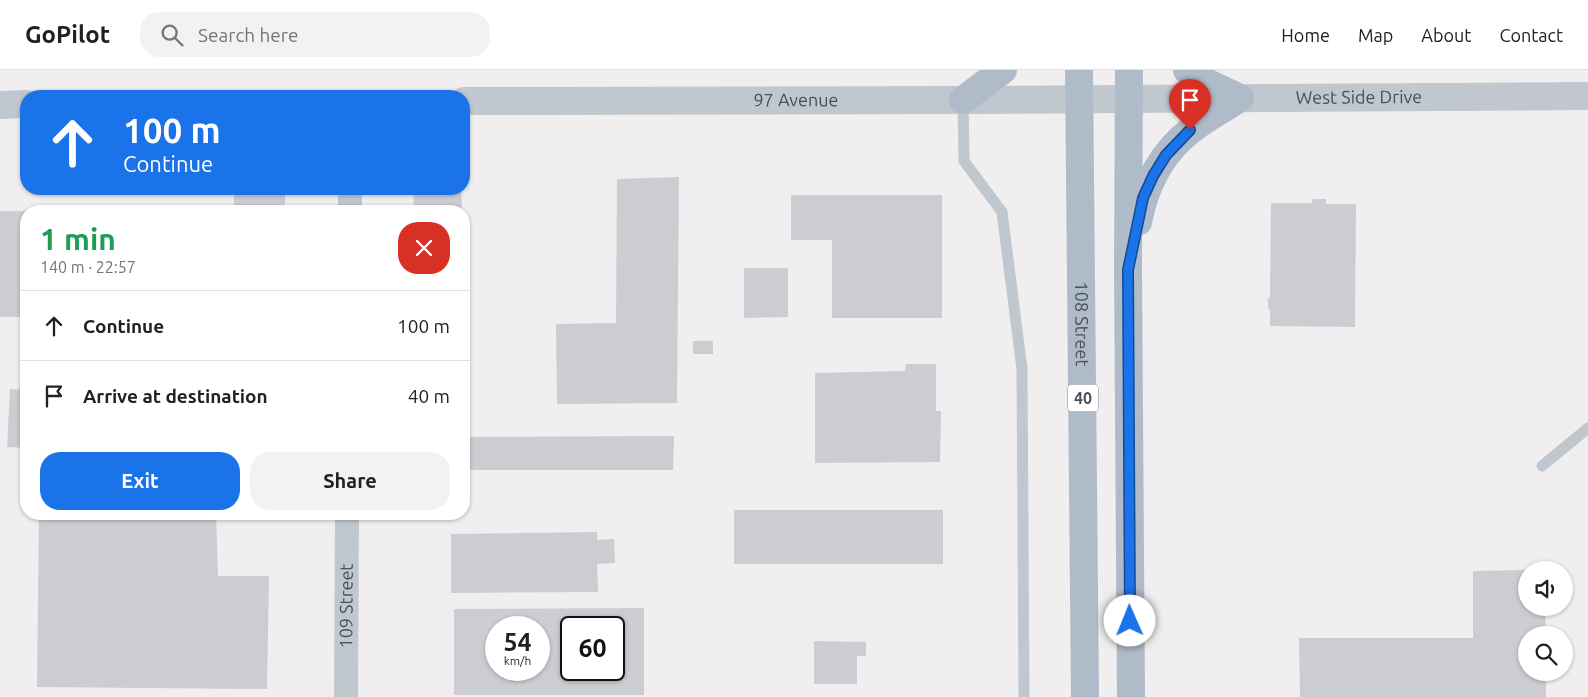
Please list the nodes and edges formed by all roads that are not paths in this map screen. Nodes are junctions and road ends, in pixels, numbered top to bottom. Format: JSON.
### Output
{"nodes":[{"id":1,"x":1004,"y":70,"type":"edge"},
{"id":2,"x":1079,"y":70,"type":"edge"},
{"id":3,"x":1129,"y":70,"type":"edge"},
{"id":4,"x":1187,"y":70,"type":"edge"},
{"id":5,"x":1588,"y":96,"type":"edge"},
{"id":6,"x":1079,"y":98,"type":"junction"},
{"id":7,"x":1130,"y":98,"type":"junction"},
{"id":8,"x":1240,"y":98,"type":"junction"},
{"id":9,"x":963,"y":100,"type":"junction"},
{"id":10,"x":470,"y":101,"type":"edge"},
{"id":11,"x":20,"y":104,"type":"edge"},
{"id":12,"x":0,"y":105,"type":"edge"},
{"id":13,"x":1128,"y":270,"type":"junction"},
{"id":14,"x":1588,"y":428,"type":"edge"},
{"id":15,"x":1542,"y":466,"type":"dead end"},
{"id":16,"x":347,"y":520,"type":"edge"},
{"id":17,"x":346,"y":697,"type":"edge"},
{"id":18,"x":1024,"y":697,"type":"edge"},
{"id":19,"x":1085,"y":697,"type":"edge"},
{"id":20,"x":1131,"y":697,"type":"edge"}],
"edges":[{"from":1,"to":9,"type":"main road"},
{"from":2,"to":6,"type":"main road","name":"108 Street","number":"40"},
{"from":3,"to":7,"type":"main road"},
{"from":4,"to":8,"type":"main road"},
{"from":5,"to":8,"type":"street","name":"West Side Drive"},
{"from":6,"to":7,"type":"street","name":"97 Avenue"},
{"from":6,"to":9,"type":"street","name":"97 Avenue"},
{"from":6,"to":19,"type":"main road","name":"108 Street","number":"40"},
{"from":7,"to":8,"type":"street","name":"West Side Drive"},
{"from":7,"to":13,"type":"main road"},
{"from":8,"to":13,"type":"main road"},
{"from":9,"to":10,"type":"street","name":"97 Avenue"},
{"from":9,"to":18,"type":"lane"},
{"from":11,"to":12,"type":"street"},
{"from":13,"to":20,"type":"main road"},
{"from":14,"to":15,"type":"lane"},
{"from":16,"to":17,"type":"street","name":"109 Street"}]}
